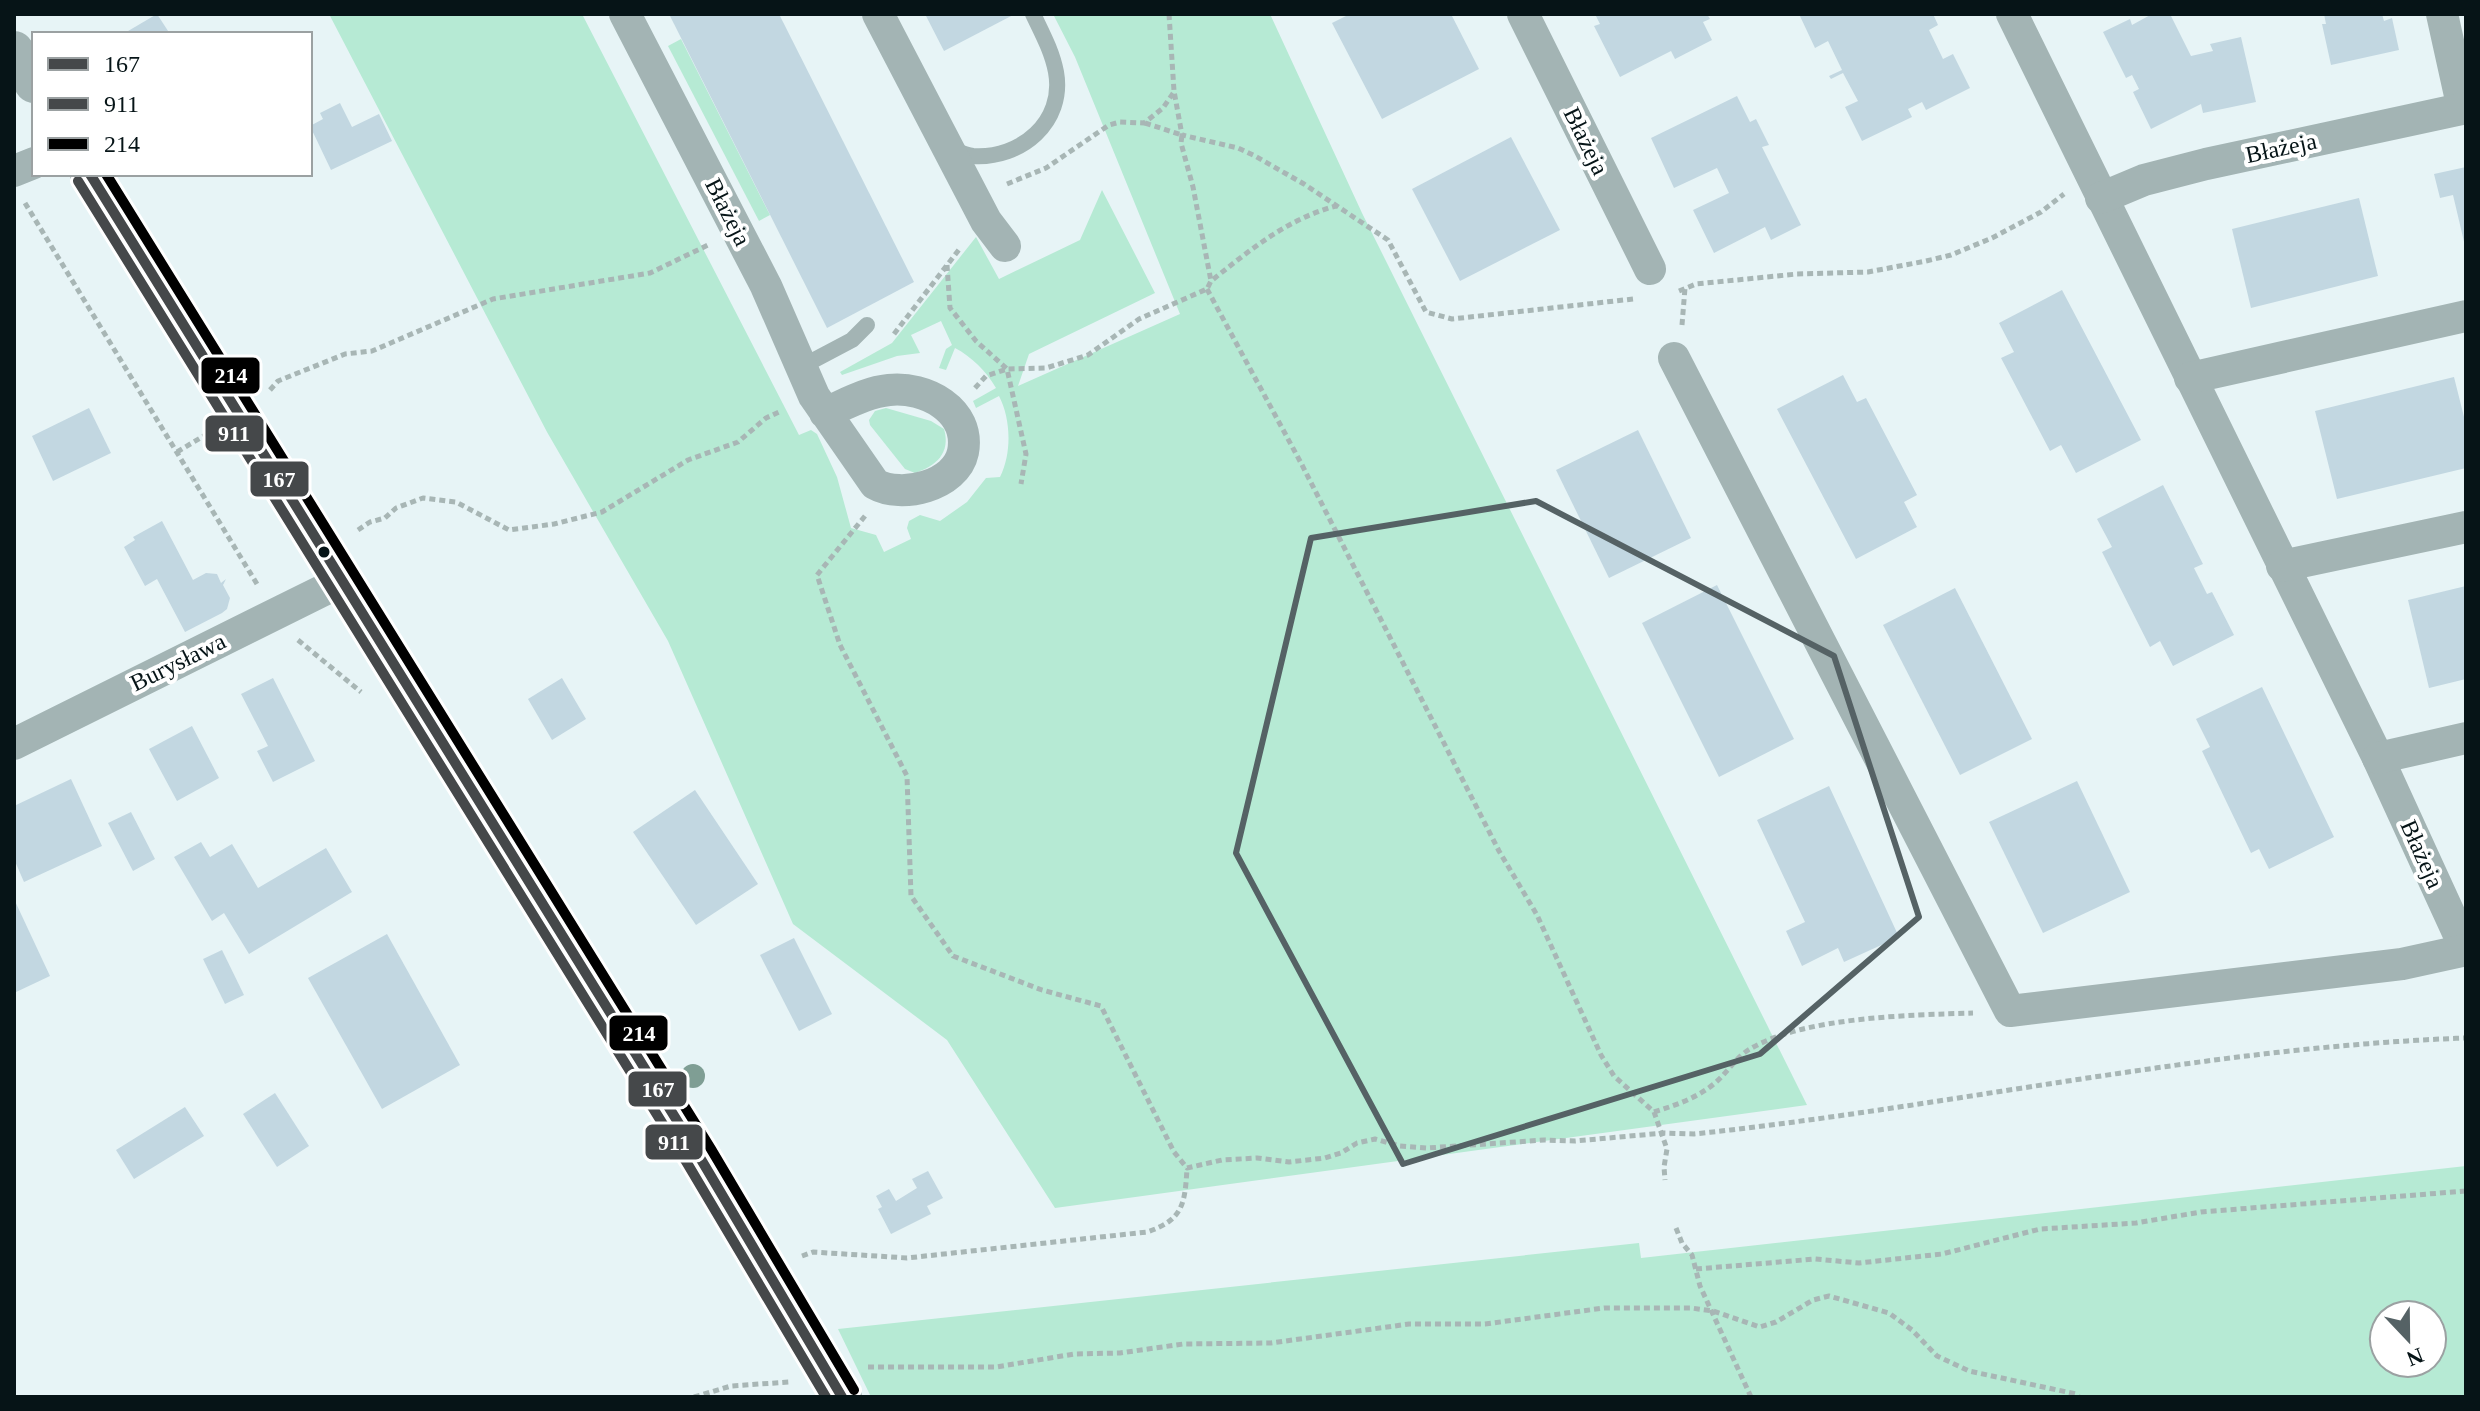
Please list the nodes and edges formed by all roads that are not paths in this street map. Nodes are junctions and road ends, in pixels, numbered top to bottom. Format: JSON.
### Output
{"nodes":[{"id":1,"x":625,"y":14,"type":"edge"},
{"id":2,"x":878,"y":14,"type":"edge"},
{"id":3,"x":1033,"y":14,"type":"edge"},
{"id":4,"x":1523,"y":14,"type":"edge"},
{"id":5,"x":2012,"y":14,"type":"edge"},
{"id":6,"x":2442,"y":14,"type":"edge"},
{"id":7,"x":14,"y":51,"type":"edge"},
{"id":8,"x":32,"y":80,"type":"edge"},
{"id":9,"x":2464,"y":108,"type":"edge"},
{"id":10,"x":948,"y":148,"type":"junction"},
{"id":11,"x":32,"y":166,"type":"edge"},
{"id":12,"x":91,"y":176,"type":"edge"},
{"id":13,"x":18,"y":185,"type":"edge"},
{"id":14,"x":2101,"y":198,"type":"junction"},
{"id":15,"x":996,"y":233,"type":"road end"},
{"id":16,"x":1648,"y":283,"type":"road end"},
{"id":17,"x":2466,"y":316,"type":"edge"},
{"id":18,"x":867,"y":325,"type":"dead end"},
{"id":19,"x":1674,"y":358,"type":"road end"},
{"id":20,"x":2190,"y":378,"type":"junction"},
{"id":21,"x":813,"y":392,"type":"junction"},
{"id":22,"x":2466,"y":527,"type":"edge"},
{"id":23,"x":2282,"y":566,"type":"junction"},
{"id":24,"x":342,"y":581,"type":"junction"},
{"id":25,"x":2466,"y":738,"type":"edge"},
{"id":26,"x":14,"y":744,"type":"edge"},
{"id":27,"x":2378,"y":758,"type":"junction"},
{"id":28,"x":2466,"y":950,"type":"edge"},
{"id":29,"x":835,"y":1386,"type":"edge"}],
"edges":[{"from":1,"to":21,"type":"street","name":"Błażeja"},
{"from":2,"to":10,"type":"street"},
{"from":3,"to":10,"type":"lane"},
{"from":4,"to":16,"type":"street","name":"Błażeja"},
{"from":5,"to":14,"type":"street","name":"Błażeja"},
{"from":6,"to":9,"type":"street","name":"Błażeja"},
{"from":7,"to":8,"type":"street"},
{"from":9,"to":14,"type":"street","name":"Błażeja"},
{"from":10,"to":15,"type":"street"},
{"from":11,"to":13,"type":"street"},
{"from":12,"to":24,"type":"street"},
{"from":14,"to":20,"type":"street","name":"Błażeja"},
{"from":17,"to":20,"type":"street"},
{"from":18,"to":21,"type":"lane"},
{"from":19,"to":28,"type":"street"},
{"from":20,"to":23,"type":"street","name":"Błażeja"},
{"from":21,"to":21,"type":"street","name":"Błażeja"},
{"from":22,"to":23,"type":"street"},
{"from":23,"to":27,"type":"street","name":"Błażeja"},
{"from":24,"to":26,"type":"street","name":"Burysława"},
{"from":24,"to":29,"type":"street"},
{"from":25,"to":27,"type":"street"},
{"from":27,"to":28,"type":"street","name":"Błażeja"}]}
